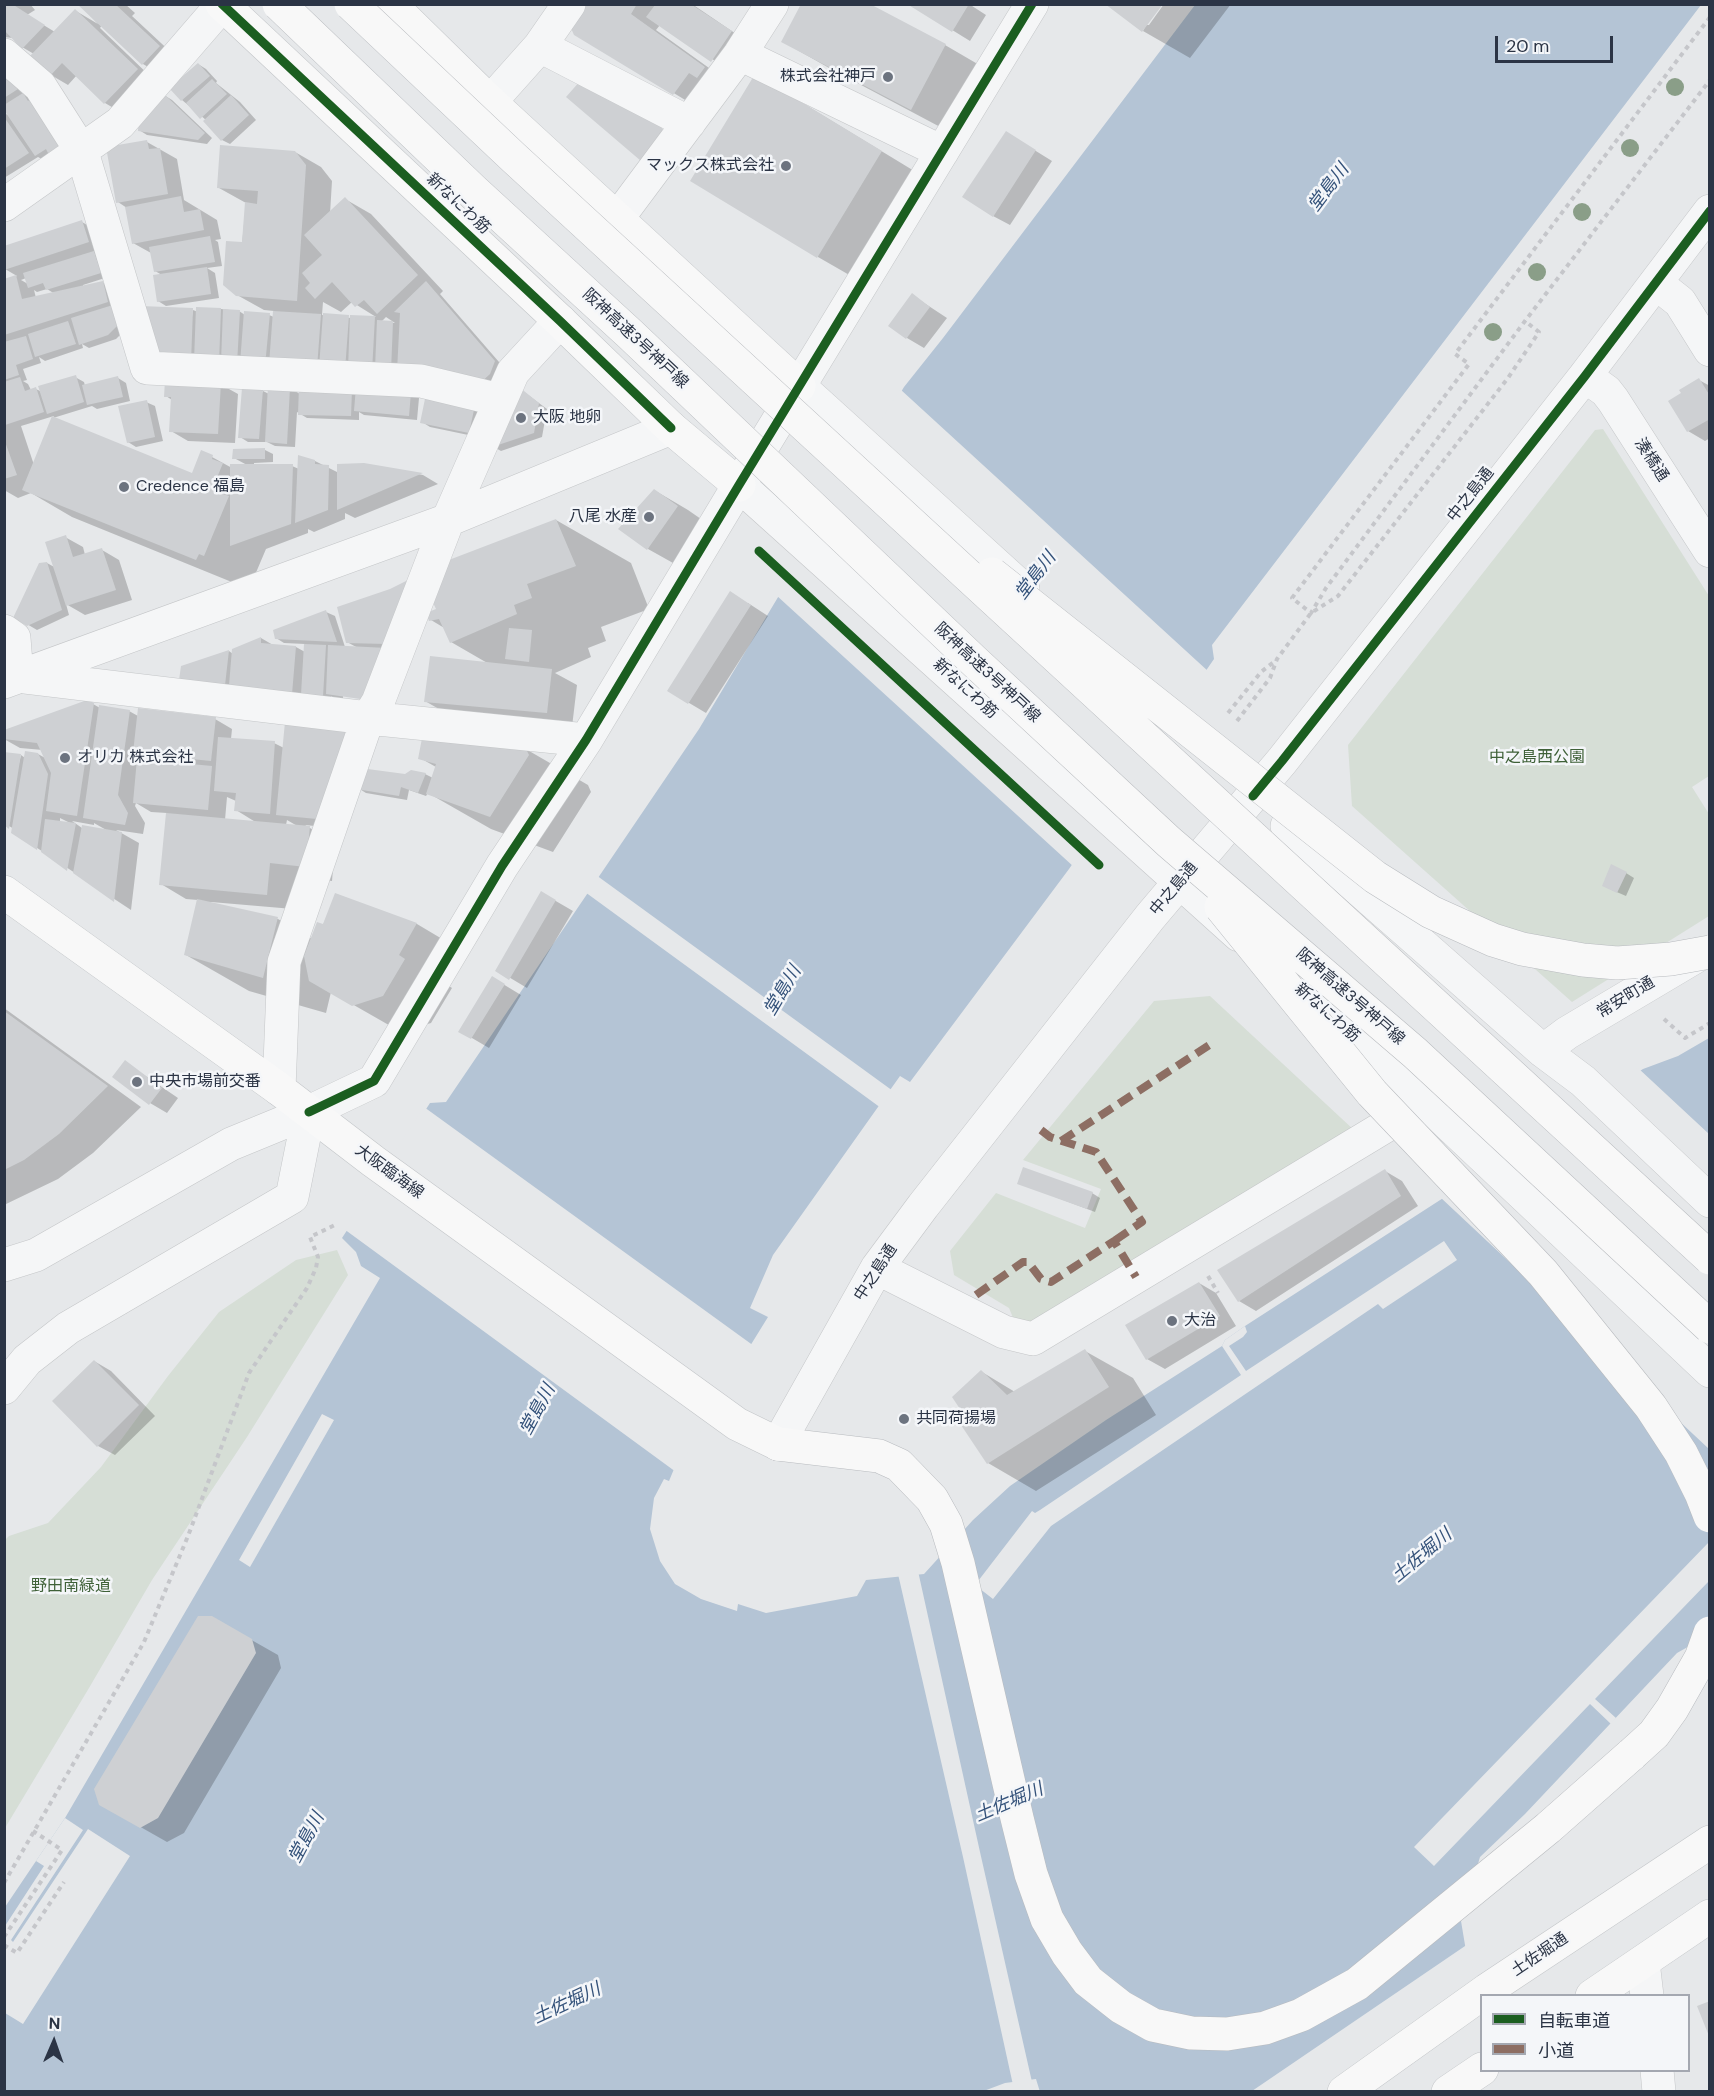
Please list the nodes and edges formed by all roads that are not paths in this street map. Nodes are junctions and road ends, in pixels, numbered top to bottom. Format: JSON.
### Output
{"nodes":[{"id":1,"x":279,"y":4,"type":"edge"},
{"id":2,"x":351,"y":4,"type":"edge"},
{"id":3,"x":390,"y":4,"type":"edge"},
{"id":4,"x":569,"y":4,"type":"edge"},
{"id":5,"x":772,"y":4,"type":"edge"},
{"id":6,"x":1032,"y":4,"type":"edge"},
{"id":7,"x":222,"y":5,"type":"edge"},
{"id":8,"x":540,"y":46,"type":"junction"},
{"id":9,"x":740,"y":54,"type":"junction"},
{"id":10,"x":4,"y":55,"type":"edge"},
{"id":11,"x":490,"y":102,"type":"junction"},
{"id":12,"x":688,"y":123,"type":"junction"},
{"id":13,"x":82,"y":152,"type":"junction"},
{"id":14,"x":942,"y":152,"type":"junction"},
{"id":15,"x":4,"y":205,"type":"edge"},
{"id":16,"x":1710,"y":211,"type":"edge"},
{"id":17,"x":617,"y":219,"type":"junction"},
{"id":18,"x":1656,"y":282,"type":"junction"},
{"id":19,"x":561,"y":321,"type":"junction"},
{"id":20,"x":1706,"y":335,"type":"edge"},
{"id":21,"x":1585,"y":376,"type":"junction"},
{"id":22,"x":799,"y":386,"type":"junction"},
{"id":23,"x":500,"y":400,"type":"junction"},
{"id":24,"x":671,"y":428,"type":"junction"},
{"id":25,"x":863,"y":478,"type":"junction"},
{"id":26,"x":739,"y":485,"type":"junction"},
{"id":27,"x":448,"y":520,"type":"junction"},
{"id":28,"x":1710,"y":551,"type":"edge"},
{"id":29,"x":4,"y":632,"type":"edge"},
{"id":30,"x":11,"y":679,"type":"edge"},
{"id":31,"x":368,"y":717,"type":"junction"},
{"id":32,"x":586,"y":740,"type":"junction"},
{"id":33,"x":1253,"y":796,"type":"junction"},
{"id":34,"x":1169,"y":842,"type":"junction"},
{"id":35,"x":1180,"y":883,"type":"junction"},
{"id":36,"x":4,"y":892,"type":"edge"},
{"id":37,"x":1710,"y":950,"type":"edge"},
{"id":38,"x":1543,"y":1051,"type":"junction"},
{"id":39,"x":279,"y":1089,"type":"junction"},
{"id":40,"x":1427,"y":1105,"type":"junction"},
{"id":41,"x":309,"y":1112,"type":"junction"},
{"id":42,"x":1710,"y":1201,"type":"edge"},
{"id":43,"x":36,"y":1255,"type":"junction"},
{"id":44,"x":1710,"y":1258,"type":"edge"},
{"id":45,"x":4,"y":1265,"type":"edge"},
{"id":46,"x":877,"y":1268,"type":"junction"},
{"id":47,"x":4,"y":1286,"type":"edge"},
{"id":48,"x":1710,"y":1328,"type":"edge"},
{"id":49,"x":1710,"y":1371,"type":"edge"},
{"id":50,"x":4,"y":1388,"type":"edge"},
{"id":51,"x":778,"y":1444,"type":"junction"},
{"id":52,"x":1710,"y":1516,"type":"edge"},
{"id":53,"x":1710,"y":1633,"type":"edge"},
{"id":54,"x":1710,"y":1842,"type":"edge"},
{"id":55,"x":1710,"y":1916,"type":"edge"},
{"id":56,"x":1643,"y":1962,"type":"junction"},
{"id":57,"x":1481,"y":1994,"type":"edge"},
{"id":58,"x":1594,"y":1994,"type":"edge"},
{"id":59,"x":1647,"y":1994,"type":"edge"},
{"id":60,"x":1480,"y":1995,"type":"edge"},
{"id":61,"x":1480,"y":2070,"type":"edge"},
{"id":62,"x":1657,"y":2072,"type":"edge"},
{"id":63,"x":1344,"y":2091,"type":"edge"},
{"id":64,"x":1448,"y":2091,"type":"edge"},
{"id":65,"x":1659,"y":2091,"type":"edge"}],
"edges":[{"from":1,"to":34,"type":"main road","name":"阪神高速3号神戸線","bridge":true},
{"from":2,"to":25,"type":"main road","bridge":true},
{"from":3,"to":11,"type":"main road"},
{"from":4,"to":8,"type":"street"},
{"from":5,"to":9,"type":"street"},
{"from":6,"to":14,"type":"street"},
{"from":7,"to":13,"type":"street"},
{"from":7,"to":19,"type":"main road","name":"新なにわ筋"},
{"from":8,"to":11,"type":"street"},
{"from":8,"to":12,"type":"street"},
{"from":9,"to":12,"type":"street"},
{"from":9,"to":14,"type":"street"},
{"from":10,"to":13,"type":"street"},
{"from":11,"to":17,"type":"main road"},
{"from":12,"to":17,"type":"street"},
{"from":13,"to":15,"type":"street"},
{"from":13,"to":23,"type":"street"},
{"from":14,"to":22,"type":"street"},
{"from":16,"to":18,"type":"street","name":"中之島通"},
{"from":17,"to":22,"type":"main road"},
{"from":18,"to":20,"type":"street"},
{"from":18,"to":21,"type":"street","name":"中之島通"},
{"from":19,"to":23,"type":"street"},
{"from":19,"to":24,"type":"main road","name":"新なにわ筋"},
{"from":21,"to":28,"type":"street","name":"湊橋通"},
{"from":21,"to":33,"type":"street","name":"中之島通"},
{"from":22,"to":26,"type":"street"},
{"from":22,"to":33,"type":"street","bridge":true},
{"from":23,"to":27,"type":"street"},
{"from":24,"to":26,"type":"main road","name":"新なにわ筋"},
{"from":24,"to":27,"type":"street"},
{"from":25,"to":37,"type":"main road","bridge":true},
{"from":25,"to":44,"type":"main road","bridge":true},
{"from":26,"to":32,"type":"street"},
{"from":26,"to":35,"type":"street","name":"新なにわ筋"},
{"from":27,"to":30,"type":"street"},
{"from":27,"to":31,"type":"street"},
{"from":29,"to":30,"type":"street"},
{"from":30,"to":31,"type":"street"},
{"from":31,"to":32,"type":"street"},
{"from":31,"to":39,"type":"street"},
{"from":32,"to":41,"type":"street"},
{"from":33,"to":35,"type":"street","name":"中之島通"},
{"from":33,"to":38,"type":"street"},
{"from":34,"to":48,"type":"main road","name":"阪神高速3号神戸線","bridge":true},
{"from":34,"to":52,"type":"main road","bridge":true},
{"from":35,"to":40,"type":"street","name":"新なにわ筋"},
{"from":35,"to":46,"type":"street","name":"中之島通"},
{"from":36,"to":39,"type":"main road","name":"大阪臨海線"},
{"from":37,"to":38,"type":"street","name":"常安町通"},
{"from":38,"to":42,"type":"street"},
{"from":39,"to":41,"type":"main road","name":"大阪臨海線"},
{"from":40,"to":46,"type":"street"},
{"from":40,"to":49,"type":"street","name":"新なにわ筋"},
{"from":41,"to":43,"type":"street"},
{"from":41,"to":50,"type":"street"},
{"from":41,"to":51,"type":"main road","name":"大阪臨海線"},
{"from":43,"to":45,"type":"street"},
{"from":43,"to":47,"type":"street"},
{"from":46,"to":51,"type":"street","name":"中之島通"},
{"from":51,"to":53,"type":"main road","name":"大阪臨海線","bridge":true},
{"from":54,"to":57,"type":"main road","name":"土佐堀通"},
{"from":55,"to":56,"type":"main road"},
{"from":56,"to":58,"type":"main road"},
{"from":56,"to":59,"type":"street"},
{"from":60,"to":63,"type":"main road","name":"土佐堀通"},
{"from":61,"to":64,"type":"main road"},
{"from":62,"to":65,"type":"street"}]}
